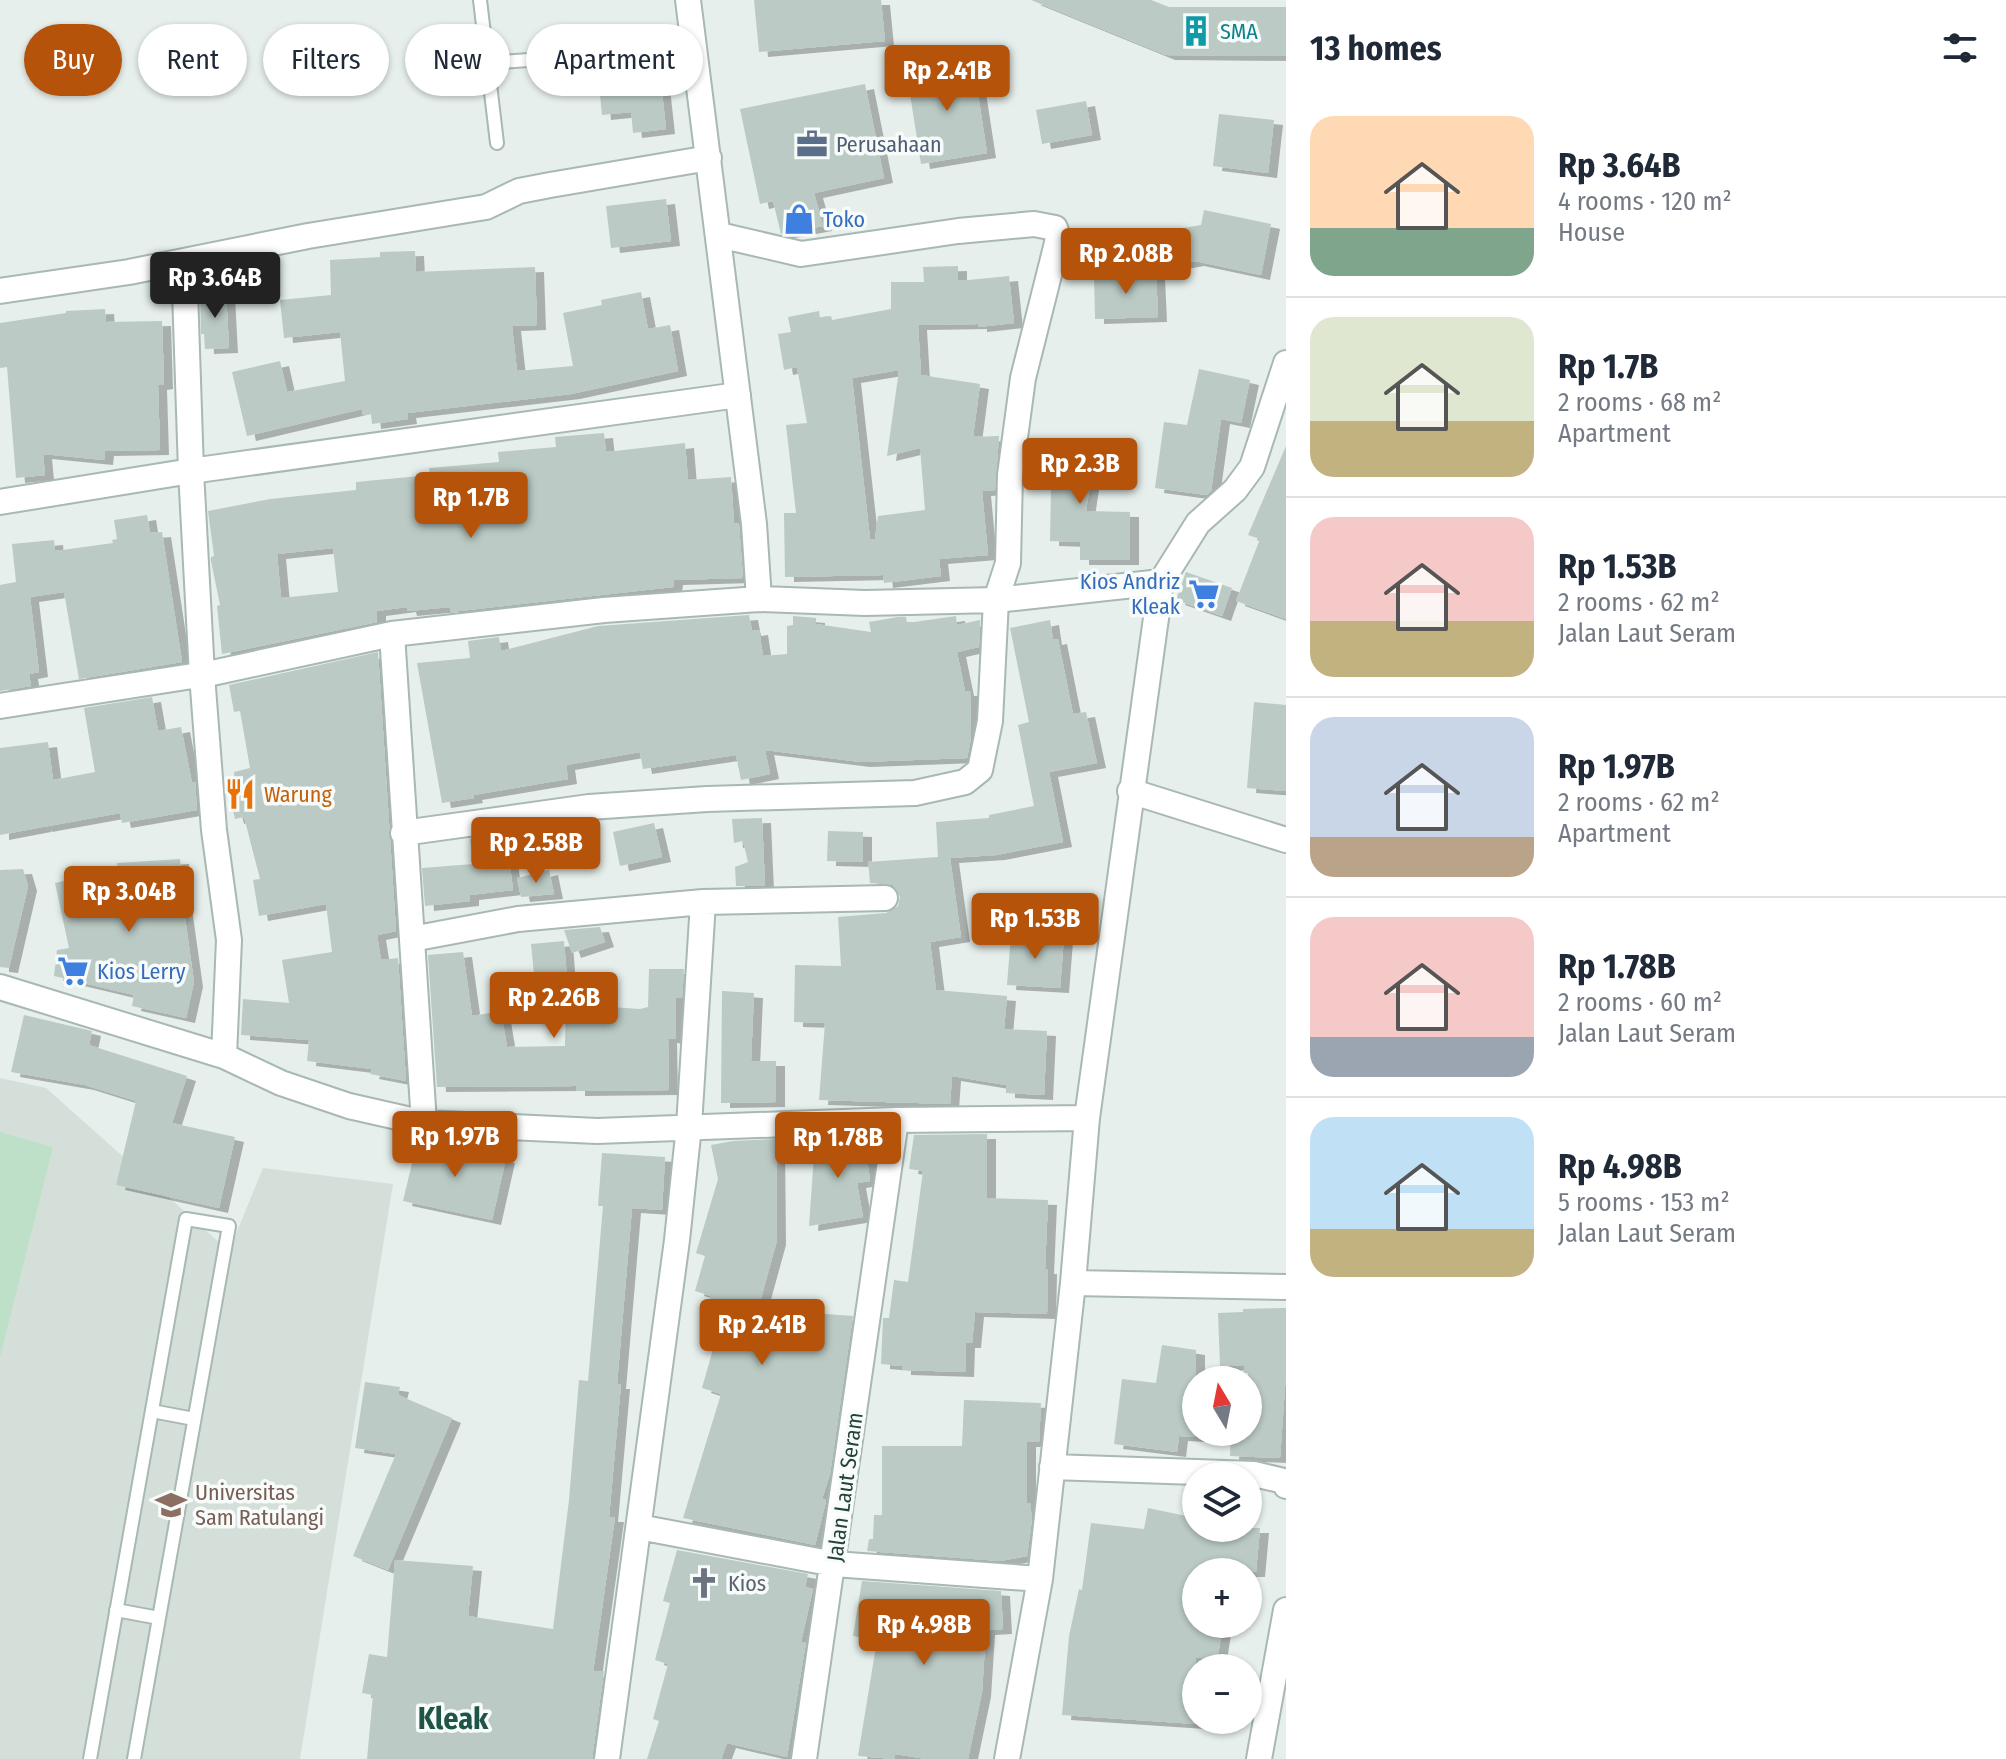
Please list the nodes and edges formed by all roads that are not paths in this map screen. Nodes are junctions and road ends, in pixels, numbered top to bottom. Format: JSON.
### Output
{"nodes":[{"id":1,"x":480,"y":0,"type":"edge"},
{"id":2,"x":688,"y":0,"type":"edge"},
{"id":3,"x":483,"y":24,"type":"edge"},
{"id":4,"x":691,"y":24,"type":"edge"},
{"id":5,"x":492,"y":96,"type":"edge"},
{"id":6,"x":701,"y":96,"type":"edge"},
{"id":7,"x":497,"y":143,"type":"dead end"},
{"id":8,"x":709,"y":158,"type":"junction"},
{"id":9,"x":719,"y":235,"type":"junction"},
{"id":10,"x":184,"y":261,"type":"junction"},
{"id":11,"x":0,"y":291,"type":"edge"},
{"id":12,"x":1286,"y":363,"type":"edge"},
{"id":13,"x":738,"y":395,"type":"junction"},
{"id":14,"x":1276,"y":433,"type":"edge"},
{"id":15,"x":191,"y":471,"type":"junction"},
{"id":16,"x":0,"y":502,"type":"edge"},
{"id":17,"x":1161,"y":582,"type":"junction"},
{"id":18,"x":759,"y":599,"type":"junction"},
{"id":19,"x":996,"y":600,"type":"junction"},
{"id":20,"x":392,"y":634,"type":"junction"},
{"id":21,"x":202,"y":675,"type":"junction"},
{"id":22,"x":0,"y":706,"type":"edge"},
{"id":23,"x":1130,"y":791,"type":"junction"},
{"id":24,"x":403,"y":833,"type":"junction"},
{"id":25,"x":1286,"y":840,"type":"edge"},
{"id":26,"x":885,"y":898,"type":"dead end"},
{"id":27,"x":703,"y":902,"type":"junction"},
{"id":28,"x":412,"y":939,"type":"junction"},
{"id":29,"x":0,"y":987,"type":"edge"},
{"id":30,"x":224,"y":1056,"type":"junction"},
{"id":31,"x":1087,"y":1118,"type":"junction"},
{"id":32,"x":896,"y":1120,"type":"junction"},
{"id":33,"x":424,"y":1123,"type":"junction"},
{"id":34,"x":689,"y":1126,"type":"junction"},
{"id":35,"x":1073,"y":1283,"type":"junction"},
{"id":36,"x":1286,"y":1287,"type":"edge"},
{"id":37,"x":152,"y":1411,"type":"junction"},
{"id":38,"x":194,"y":1419,"type":"junction"},
{"id":39,"x":1052,"y":1467,"type":"junction"},
{"id":40,"x":1286,"y":1486,"type":"edge"},
{"id":41,"x":639,"y":1527,"type":"junction"},
{"id":42,"x":834,"y":1564,"type":"junction"},
{"id":43,"x":1040,"y":1579,"type":"junction"},
{"id":44,"x":116,"y":1610,"type":"junction"},
{"id":45,"x":1286,"y":1610,"type":"edge"},
{"id":46,"x":159,"y":1618,"type":"junction"},
{"id":47,"x":90,"y":1759,"type":"edge"},
{"id":48,"x":134,"y":1759,"type":"edge"},
{"id":49,"x":607,"y":1759,"type":"edge"},
{"id":50,"x":804,"y":1759,"type":"edge"},
{"id":51,"x":1007,"y":1759,"type":"edge"},
{"id":52,"x":1259,"y":1759,"type":"edge"}],
"edges":[{"from":1,"to":3,"type":"lane"},
{"from":2,"to":4,"type":"street"},
{"from":5,"to":7,"type":"lane"},
{"from":6,"to":8,"type":"street"},
{"from":8,"to":9,"type":"street"},
{"from":8,"to":10,"type":"street"},
{"from":9,"to":13,"type":"street"},
{"from":9,"to":19,"type":"street"},
{"from":10,"to":11,"type":"street"},
{"from":10,"to":15,"type":"street"},
{"from":12,"to":14,"type":"street"},
{"from":13,"to":15,"type":"street"},
{"from":13,"to":18,"type":"street"},
{"from":14,"to":17,"type":"street"},
{"from":15,"to":16,"type":"street"},
{"from":15,"to":21,"type":"street"},
{"from":17,"to":19,"type":"street"},
{"from":17,"to":23,"type":"street"},
{"from":18,"to":19,"type":"street"},
{"from":18,"to":20,"type":"street"},
{"from":19,"to":24,"type":"street"},
{"from":20,"to":21,"type":"street"},
{"from":20,"to":24,"type":"street"},
{"from":21,"to":22,"type":"street"},
{"from":21,"to":30,"type":"street"},
{"from":23,"to":25,"type":"street"},
{"from":23,"to":31,"type":"street"},
{"from":24,"to":28,"type":"street"},
{"from":26,"to":27,"type":"street"},
{"from":27,"to":28,"type":"street"},
{"from":27,"to":34,"type":"street"},
{"from":28,"to":33,"type":"street"},
{"from":29,"to":30,"type":"street"},
{"from":30,"to":33,"type":"street"},
{"from":31,"to":32,"type":"street"},
{"from":31,"to":35,"type":"street"},
{"from":32,"to":34,"type":"street"},
{"from":32,"to":42,"type":"street","name":"Jalan Laut Seram"},
{"from":33,"to":34,"type":"street"},
{"from":34,"to":41,"type":"street"},
{"from":35,"to":36,"type":"street"},
{"from":35,"to":39,"type":"street"},
{"from":37,"to":38,"type":"lane"},
{"from":37,"to":38,"type":"lane"},
{"from":37,"to":44,"type":"lane"},
{"from":38,"to":46,"type":"lane"},
{"from":39,"to":40,"type":"street"},
{"from":39,"to":43,"type":"street"},
{"from":41,"to":42,"type":"street"},
{"from":41,"to":49,"type":"street"},
{"from":42,"to":43,"type":"street"},
{"from":42,"to":50,"type":"street","name":"Jalan Laut Seram"},
{"from":43,"to":51,"type":"street"},
{"from":44,"to":46,"type":"lane"},
{"from":44,"to":47,"type":"lane"},
{"from":45,"to":52,"type":"street"},
{"from":46,"to":48,"type":"lane"}]}
